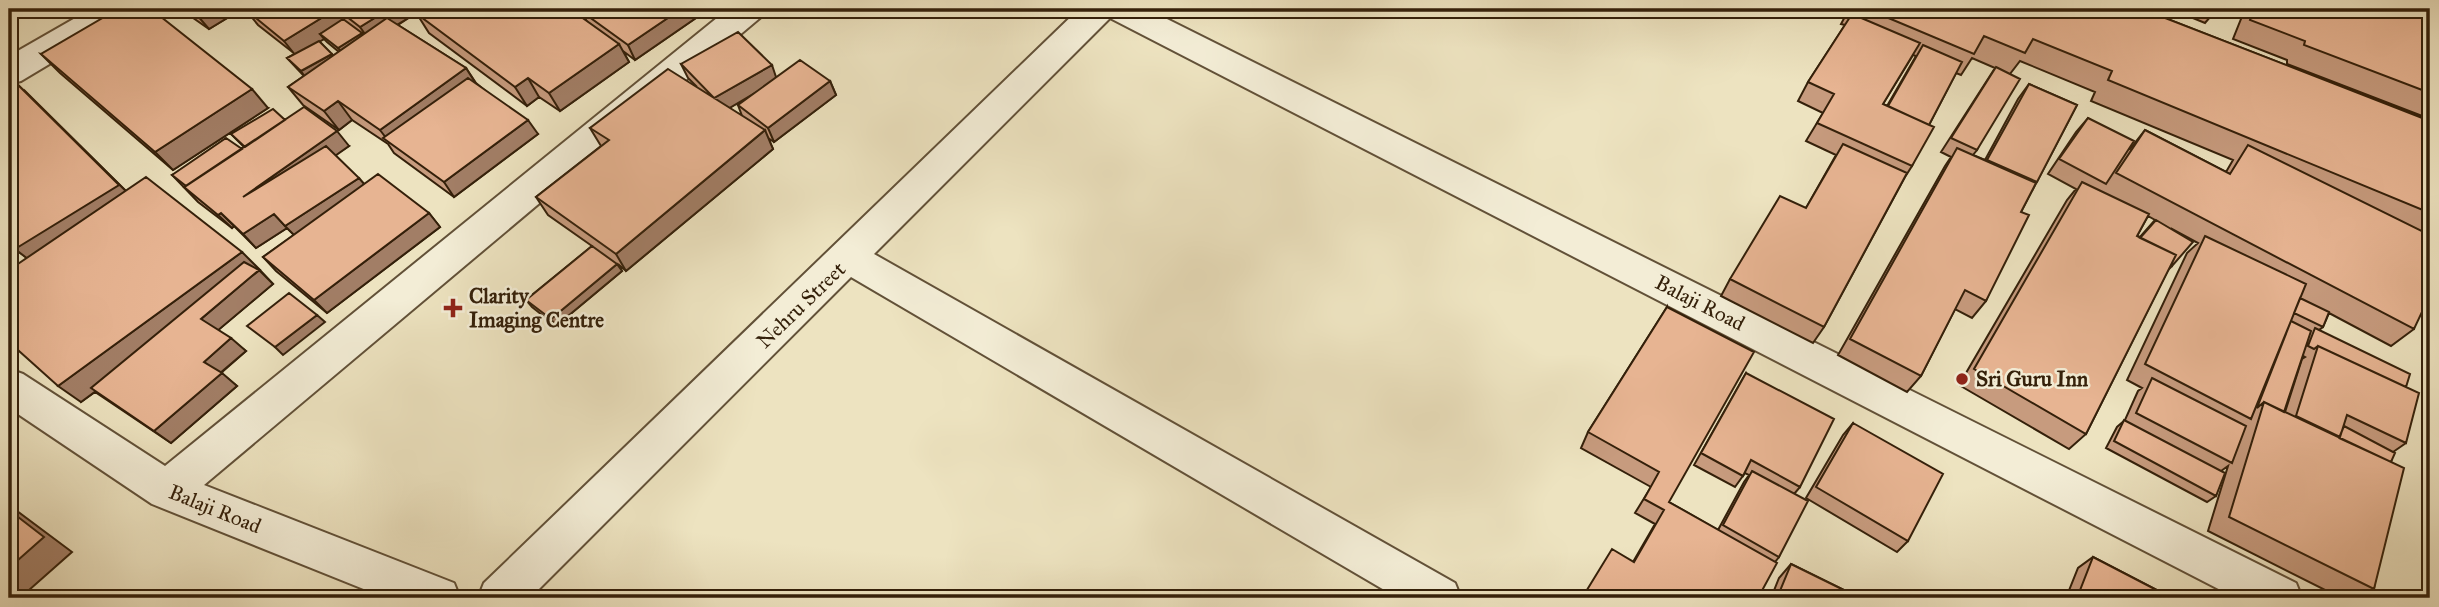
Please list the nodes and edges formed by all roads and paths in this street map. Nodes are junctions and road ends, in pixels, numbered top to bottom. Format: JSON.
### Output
{"nodes":[{"id":1,"x":116,"y":9,"type":"edge"},
{"id":2,"x":749,"y":9,"type":"edge"},
{"id":3,"x":1099,"y":9,"type":"edge"},
{"id":4,"x":1120,"y":9,"type":"edge"},
{"id":5,"x":9,"y":72,"type":"edge"},
{"id":6,"x":850,"y":258,"type":"junction"},
{"id":7,"x":9,"y":386,"type":"edge"},
{"id":8,"x":167,"y":490,"type":"junction"},
{"id":9,"x":438,"y":598,"type":"edge"},
{"id":10,"x":500,"y":598,"type":"edge"},
{"id":11,"x":1439,"y":598,"type":"edge"},
{"id":12,"x":2280,"y":598,"type":"edge"}],
"edges":[{"from":1,"to":5,"type":"street"},
{"from":2,"to":8,"type":"street"},
{"from":3,"to":6,"type":"street","name":"Nehru Street"},
{"from":4,"to":12,"type":"street","name":"Balaji Road"},
{"from":6,"to":10,"type":"street","name":"Nehru Street"},
{"from":6,"to":11,"type":"street"},
{"from":7,"to":8,"type":"street","name":"Balaji Road"},
{"from":8,"to":9,"type":"street","name":"Balaji Road"}]}
